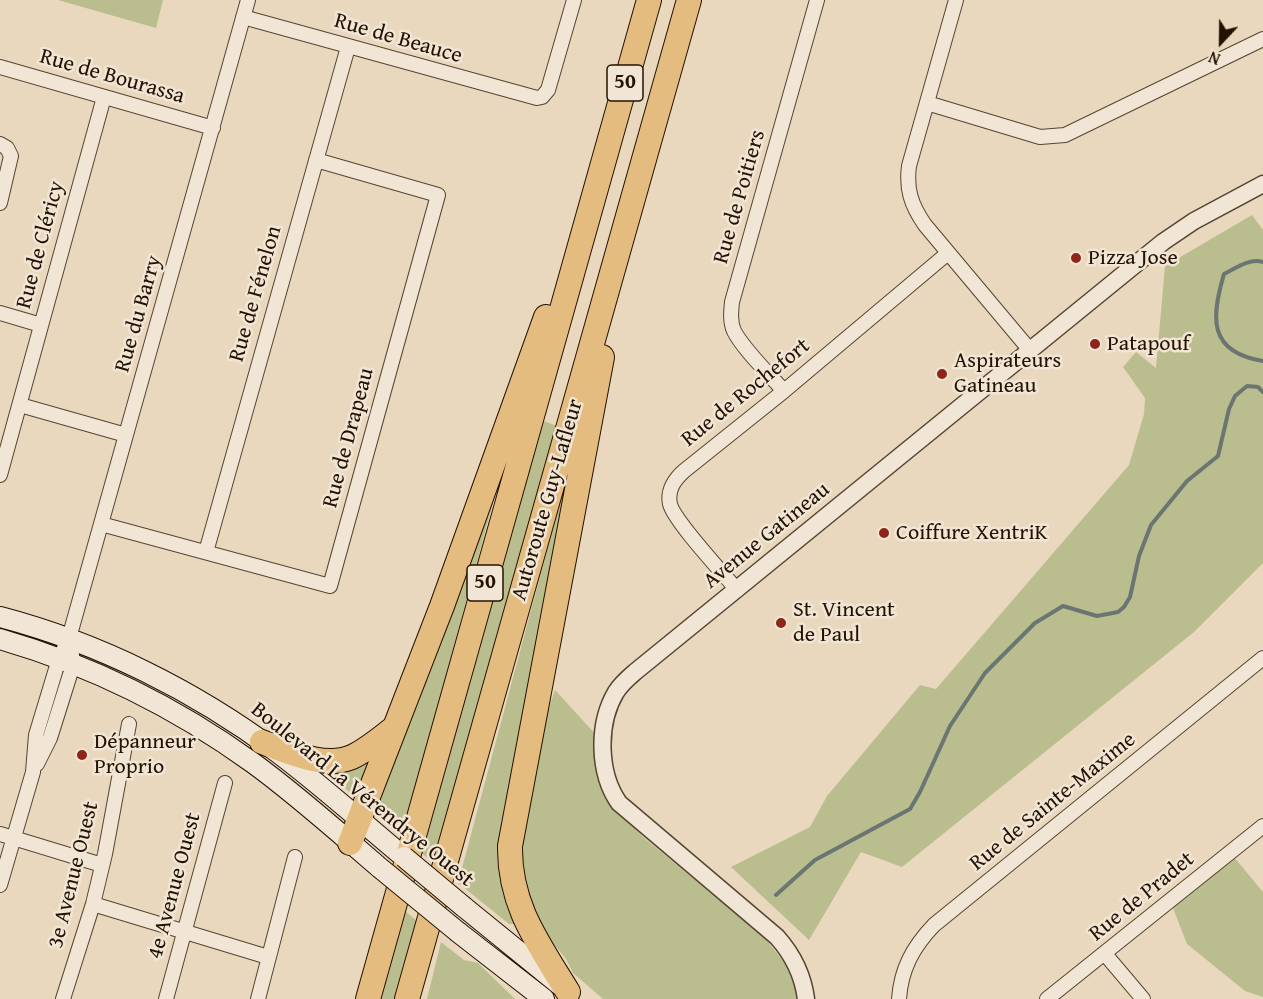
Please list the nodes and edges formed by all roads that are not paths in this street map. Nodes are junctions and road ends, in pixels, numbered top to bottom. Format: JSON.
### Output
{"nodes":[{"id":1,"x":248,"y":0,"type":"edge"},
{"id":2,"x":649,"y":0,"type":"edge"},
{"id":3,"x":688,"y":0,"type":"edge"},
{"id":4,"x":817,"y":0,"type":"edge"},
{"id":5,"x":956,"y":0,"type":"edge"},
{"id":6,"x":570,"y":1,"type":"edge"},
{"id":7,"x":243,"y":17,"type":"junction"},
{"id":8,"x":1263,"y":39,"type":"edge"},
{"id":9,"x":348,"y":47,"type":"junction"},
{"id":10,"x":0,"y":67,"type":"edge"},
{"id":11,"x":104,"y":97,"type":"junction"},
{"id":12,"x":927,"y":103,"type":"junction"},
{"id":13,"x":213,"y":128,"type":"junction"},
{"id":14,"x":0,"y":144,"type":"edge"},
{"id":15,"x":316,"y":160,"type":"junction"},
{"id":16,"x":602,"y":166,"type":"junction"},
{"id":17,"x":1263,"y":184,"type":"edge"},
{"id":18,"x":0,"y":203,"type":"edge"},
{"id":19,"x":620,"y":243,"type":"junction"},
{"id":20,"x":948,"y":253,"type":"junction"},
{"id":21,"x":0,"y":313,"type":"edge"},
{"id":22,"x":41,"y":325,"type":"junction"},
{"id":23,"x":1029,"y":350,"type":"junction"},
{"id":24,"x":784,"y":391,"type":"junction"},
{"id":25,"x":20,"y":405,"type":"junction"},
{"id":26,"x":126,"y":435,"type":"junction"},
{"id":27,"x":0,"y":475,"type":"edge"},
{"id":28,"x":101,"y":524,"type":"junction"},
{"id":29,"x":206,"y":552,"type":"junction"},
{"id":30,"x":737,"y":590,"type":"junction"},
{"id":31,"x":0,"y":617,"type":"edge"},
{"id":32,"x":69,"y":638,"type":"junction"},
{"id":33,"x":0,"y":639,"type":"edge"},
{"id":34,"x":1263,"y":658,"type":"edge"},
{"id":35,"x":66,"y":662,"type":"junction"},
{"id":36,"x":129,"y":724,"type":"dead end"},
{"id":37,"x":394,"y":728,"type":"junction"},
{"id":38,"x":262,"y":742,"type":"junction"},
{"id":39,"x":225,"y":783,"type":"dead end"},
{"id":40,"x":359,"y":819,"type":"junction"},
{"id":41,"x":1263,"y":826,"type":"edge"},
{"id":42,"x":0,"y":834,"type":"edge"},
{"id":43,"x":14,"y":839,"type":"junction"},
{"id":44,"x":350,"y":843,"type":"junction"},
{"id":45,"x":296,"y":857,"type":"dead end"},
{"id":46,"x":102,"y":865,"type":"junction"},
{"id":47,"x":0,"y":885,"type":"edge"},
{"id":48,"x":93,"y":904,"type":"junction"},
{"id":49,"x":185,"y":932,"type":"junction"},
{"id":50,"x":1105,"y":954,"type":"junction"},
{"id":51,"x":268,"y":957,"type":"junction"},
{"id":52,"x":418,"y":963,"type":"junction"},
{"id":53,"x":572,"y":995,"type":"edge"},
{"id":54,"x":63,"y":999,"type":"edge"},
{"id":55,"x":166,"y":999,"type":"edge"},
{"id":56,"x":258,"y":999,"type":"edge"},
{"id":57,"x":368,"y":999,"type":"edge"},
{"id":58,"x":407,"y":999,"type":"edge"},
{"id":59,"x":413,"y":999,"type":"edge"},
{"id":60,"x":544,"y":999,"type":"edge"},
{"id":61,"x":806,"y":999,"type":"edge"},
{"id":62,"x":899,"y":999,"type":"edge"},
{"id":63,"x":1047,"y":999,"type":"edge"},
{"id":64,"x":1143,"y":999,"type":"edge"}],
"edges":[{"from":1,"to":7,"type":"street","name":"Rue du Barry"},
{"from":2,"to":16,"type":"highway","name":"Autoroute Guy-Lafleur","number":"50"},
{"from":3,"to":19,"type":"highway","name":"Autoroute Guy-Lafleur","number":"50"},
{"from":4,"to":24,"type":"street","name":"Rue de Poitiers"},
{"from":5,"to":12,"type":"street"},
{"from":6,"to":9,"type":"street","name":"Rue de Beauce"},
{"from":7,"to":9,"type":"street","name":"Rue de Beauce"},
{"from":7,"to":13,"type":"street","name":"Rue du Barry"},
{"from":8,"to":12,"type":"street"},
{"from":9,"to":15,"type":"street","name":"Rue de Fénelon"},
{"from":10,"to":11,"type":"street","name":"Rue de Bourassa"},
{"from":11,"to":13,"type":"street","name":"Rue de Bourassa"},
{"from":11,"to":22,"type":"street","name":"Rue de Cléricy"},
{"from":12,"to":20,"type":"street"},
{"from":13,"to":26,"type":"street","name":"Rue du Barry"},
{"from":14,"to":18,"type":"street"},
{"from":15,"to":29,"type":"street","name":"Rue de Fénelon"},
{"from":15,"to":29,"type":"street","name":"Rue de Drapeau"},
{"from":16,"to":37,"type":"highway"},
{"from":16,"to":57,"type":"highway","name":"Autoroute Guy-Lafleur","number":"50"},
{"from":17,"to":23,"type":"street","name":"Avenue Gatineau"},
{"from":19,"to":52,"type":"highway","name":"Autoroute Guy-Lafleur","number":"50"},
{"from":19,"to":53,"type":"highway"},
{"from":20,"to":23,"type":"street"},
{"from":20,"to":24,"type":"street","name":"Rue de Rochefort"},
{"from":21,"to":22,"type":"street"},
{"from":22,"to":25,"type":"street","name":"Rue de Cléricy"},
{"from":23,"to":30,"type":"street","name":"Avenue Gatineau"},
{"from":24,"to":30,"type":"street","name":"Rue de Rochefort"},
{"from":25,"to":26,"type":"street"},
{"from":25,"to":27,"type":"street","name":"Rue de Cléricy"},
{"from":26,"to":28,"type":"street","name":"Rue du Barry"},
{"from":28,"to":29,"type":"street","name":"Rue de Drapeau"},
{"from":28,"to":32,"type":"street","name":"Rue du Barry"},
{"from":30,"to":61,"type":"street","name":"Avenue Gatineau"},
{"from":31,"to":32,"type":"main road","name":"Boulevard La Vérendrye Ouest"},
{"from":32,"to":35,"type":"street","name":"Rue du Barry"},
{"from":32,"to":38,"type":"main road","name":"Boulevard La Vérendrye Ouest"},
{"from":33,"to":35,"type":"main road","name":"Boulevard La Vérendrye Ouest"},
{"from":34,"to":62,"type":"street","name":"Rue de Sainte-Maxime"},
{"from":35,"to":43,"type":"street","name":"Rue du Barry"},
{"from":35,"to":44,"type":"main road","name":"Boulevard La Vérendrye Ouest"},
{"from":36,"to":46,"type":"street","name":"3e Avenue Ouest"},
{"from":37,"to":38,"type":"highway"},
{"from":37,"to":40,"type":"highway"},
{"from":38,"to":40,"type":"main road","name":"Boulevard La Vérendrye Ouest"},
{"from":39,"to":49,"type":"street","name":"4e Avenue Ouest"},
{"from":40,"to":44,"type":"highway"},
{"from":40,"to":53,"type":"main road","name":"Boulevard La Vérendrye Ouest","bridge":true},
{"from":41,"to":50,"type":"street","name":"Rue de Pradet"},
{"from":42,"to":43,"type":"street"},
{"from":43,"to":46,"type":"street"},
{"from":43,"to":47,"type":"street","name":"Rue du Barry"},
{"from":44,"to":60,"type":"main road","name":"Boulevard La Vérendrye Ouest","bridge":true},
{"from":45,"to":51,"type":"street"},
{"from":46,"to":48,"type":"street","name":"3e Avenue Ouest"},
{"from":48,"to":49,"type":"street"},
{"from":48,"to":54,"type":"street","name":"3e Avenue Ouest"},
{"from":49,"to":51,"type":"street"},
{"from":49,"to":55,"type":"street","name":"4e Avenue Ouest"},
{"from":50,"to":63,"type":"street","name":"Rue de Pradet"},
{"from":50,"to":64,"type":"street"},
{"from":51,"to":56,"type":"street"},
{"from":52,"to":58,"type":"highway","name":"Autoroute Guy-Lafleur","number":"50"},
{"from":52,"to":59,"type":"highway"}]}
